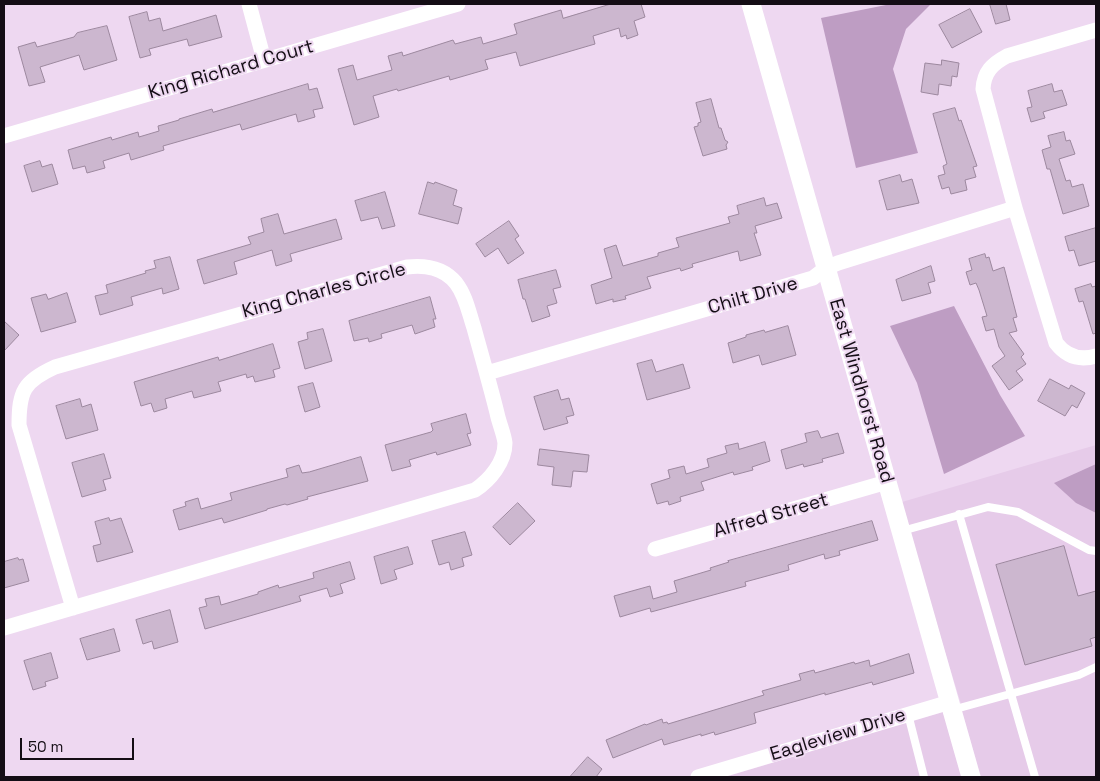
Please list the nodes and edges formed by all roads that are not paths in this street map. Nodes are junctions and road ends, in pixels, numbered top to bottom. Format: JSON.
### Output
{"nodes":[{"id":1,"x":249,"y":4,"type":"edge"},
{"id":2,"x":458,"y":4,"type":"edge"},
{"id":3,"x":751,"y":4,"type":"edge"},
{"id":4,"x":1096,"y":30,"type":"edge"},
{"id":5,"x":264,"y":60,"type":"junction"},
{"id":6,"x":4,"y":136,"type":"edge"},
{"id":7,"x":1015,"y":208,"type":"junction"},
{"id":8,"x":826,"y":268,"type":"junction"},
{"id":9,"x":1096,"y":356,"type":"edge"},
{"id":10,"x":487,"y":373,"type":"junction"},
{"id":11,"x":887,"y":482,"type":"junction"},
{"id":12,"x":959,"y":514,"type":"junction"},
{"id":13,"x":901,"y":531,"type":"junction"},
{"id":14,"x":655,"y":549,"type":"dead end"},
{"id":15,"x":1096,"y":551,"type":"edge"},
{"id":16,"x":72,"y":608,"type":"junction"},
{"id":17,"x":4,"y":628,"type":"edge"},
{"id":18,"x":1096,"y":667,"type":"edge"},
{"id":19,"x":1010,"y":693,"type":"junction"},
{"id":20,"x":951,"y":706,"type":"junction"},
{"id":21,"x":908,"y":714,"type":"junction"},
{"id":22,"x":698,"y":777,"type":"edge"},
{"id":23,"x":924,"y":777,"type":"edge"},
{"id":24,"x":971,"y":777,"type":"edge"},
{"id":25,"x":1036,"y":777,"type":"edge"}],
"edges":[{"from":1,"to":5,"type":"street"},
{"from":2,"to":5,"type":"street","name":"King Richard Court"},
{"from":3,"to":8,"type":"street","name":"East Windhorst Road"},
{"from":4,"to":7,"type":"street"},
{"from":5,"to":6,"type":"street","name":"King Richard Court"},
{"from":7,"to":8,"type":"street","name":"Chilt Drive"},
{"from":7,"to":9,"type":"street"},
{"from":8,"to":10,"type":"street","name":"Chilt Drive"},
{"from":8,"to":11,"type":"street","name":"East Windhorst Road"},
{"from":10,"to":16,"type":"street","name":"King Charles Circle"},
{"from":10,"to":16,"type":"street","name":"King Charles Circle"},
{"from":11,"to":13,"type":"street","name":"East Windhorst Road"},
{"from":11,"to":14,"type":"street","name":"Alfred Street"},
{"from":12,"to":13,"type":"lane"},
{"from":12,"to":15,"type":"lane"},
{"from":12,"to":19,"type":"lane"},
{"from":13,"to":20,"type":"street","name":"East Windhorst Road"},
{"from":16,"to":17,"type":"street","name":"King Charles Circle"},
{"from":18,"to":19,"type":"lane"},
{"from":19,"to":20,"type":"lane"},
{"from":19,"to":25,"type":"lane"},
{"from":20,"to":21,"type":"street","name":"Eagleview Drive"},
{"from":20,"to":24,"type":"street","name":"East Windhorst Road"},
{"from":21,"to":22,"type":"street","name":"Eagleview Drive"},
{"from":21,"to":23,"type":"lane"}]}
